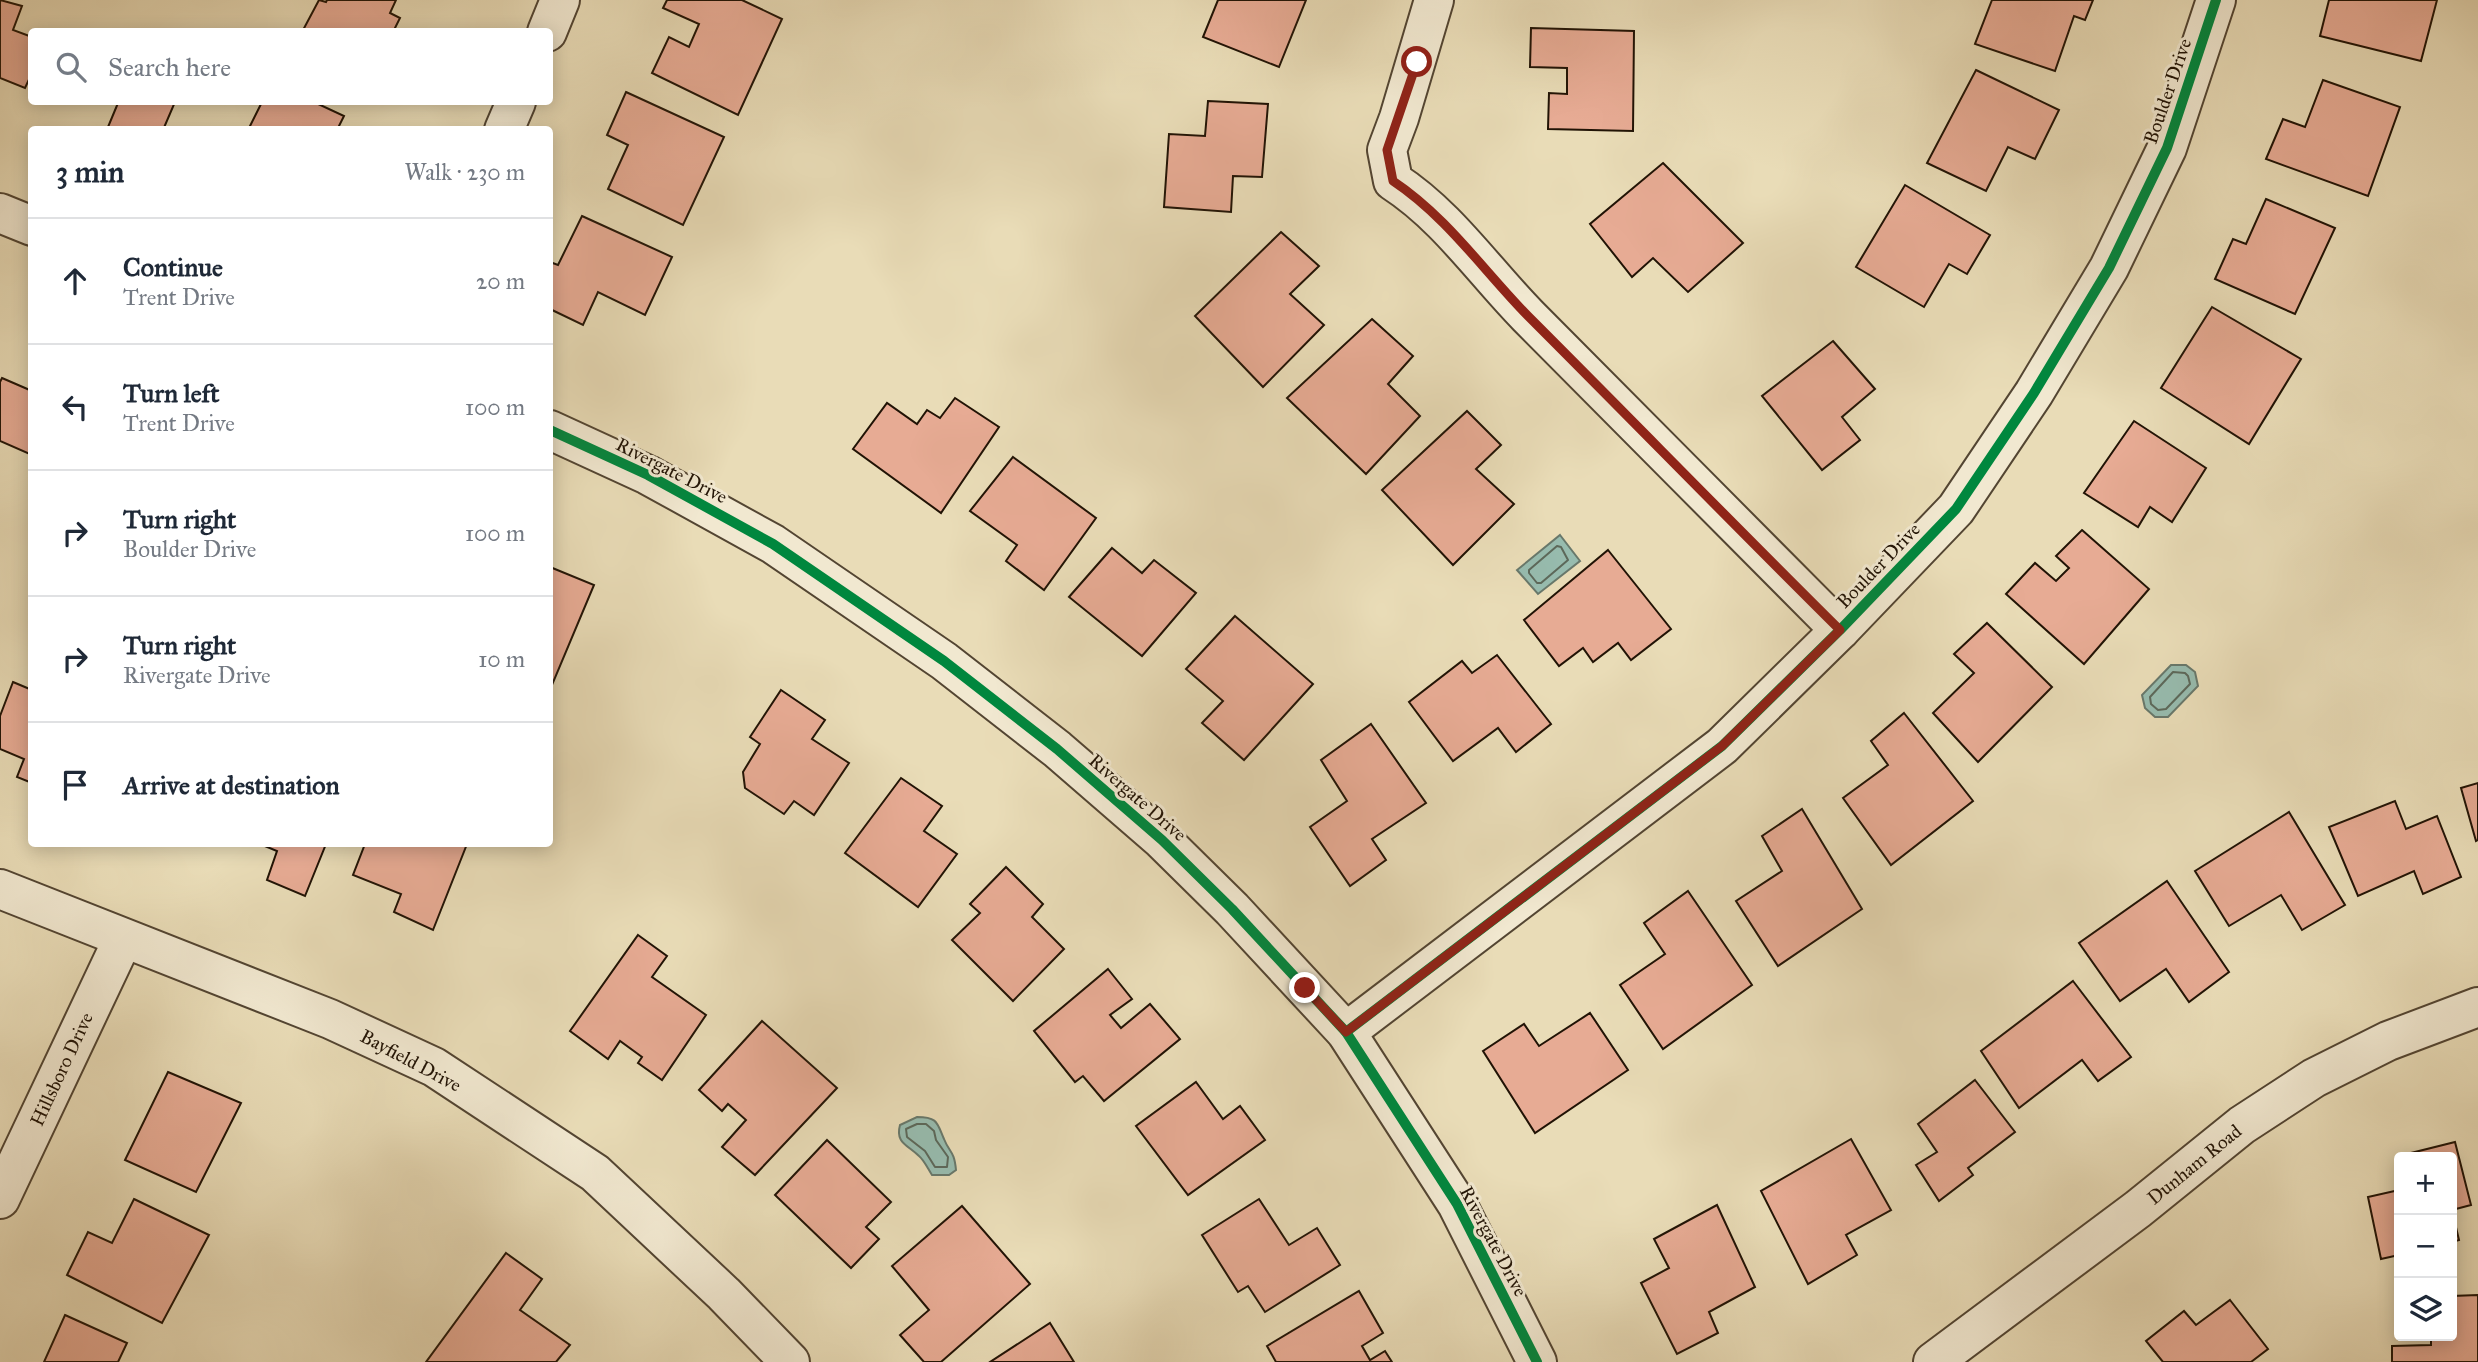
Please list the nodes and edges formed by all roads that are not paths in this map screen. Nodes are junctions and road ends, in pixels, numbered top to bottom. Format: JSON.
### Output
{"nodes":[{"id":1,"x":560,"y":0,"type":"edge"},
{"id":2,"x":1434,"y":0,"type":"edge"},
{"id":3,"x":2216,"y":0,"type":"edge"},
{"id":4,"x":549,"y":28,"type":"edge"},
{"id":5,"x":515,"y":105,"type":"edge"},
{"id":6,"x":506,"y":126,"type":"edge"},
{"id":7,"x":0,"y":213,"type":"edge"},
{"id":8,"x":28,"y":224,"type":"edge"},
{"id":9,"x":553,"y":431,"type":"edge"},
{"id":10,"x":1840,"y":630,"type":"junction"},
{"id":11,"x":0,"y":889,"type":"edge"},
{"id":12,"x":123,"y":939,"type":"junction"},
{"id":13,"x":2478,"y":1007,"type":"edge"},
{"id":14,"x":1346,"y":1032,"type":"junction"},
{"id":15,"x":0,"y":1199,"type":"edge"},
{"id":16,"x":790,"y":1362,"type":"edge"},
{"id":17,"x":1537,"y":1362,"type":"edge"},
{"id":18,"x":1933,"y":1362,"type":"edge"}],
"edges":[{"from":1,"to":4,"type":"street"},
{"from":2,"to":10,"type":"street"},
{"from":3,"to":10,"type":"street","name":"Boulder Drive"},
{"from":5,"to":6,"type":"street"},
{"from":7,"to":8,"type":"street"},
{"from":9,"to":14,"type":"street","name":"Rivergate Drive"},
{"from":10,"to":14,"type":"street","name":"Boulder Drive"},
{"from":11,"to":12,"type":"street","name":"Bayfield Drive"},
{"from":12,"to":15,"type":"street","name":"Hillsboro Drive"},
{"from":12,"to":16,"type":"street","name":"Bayfield Drive"},
{"from":13,"to":18,"type":"street","name":"Dunham Road"},
{"from":14,"to":17,"type":"street","name":"Rivergate Drive"}]}
